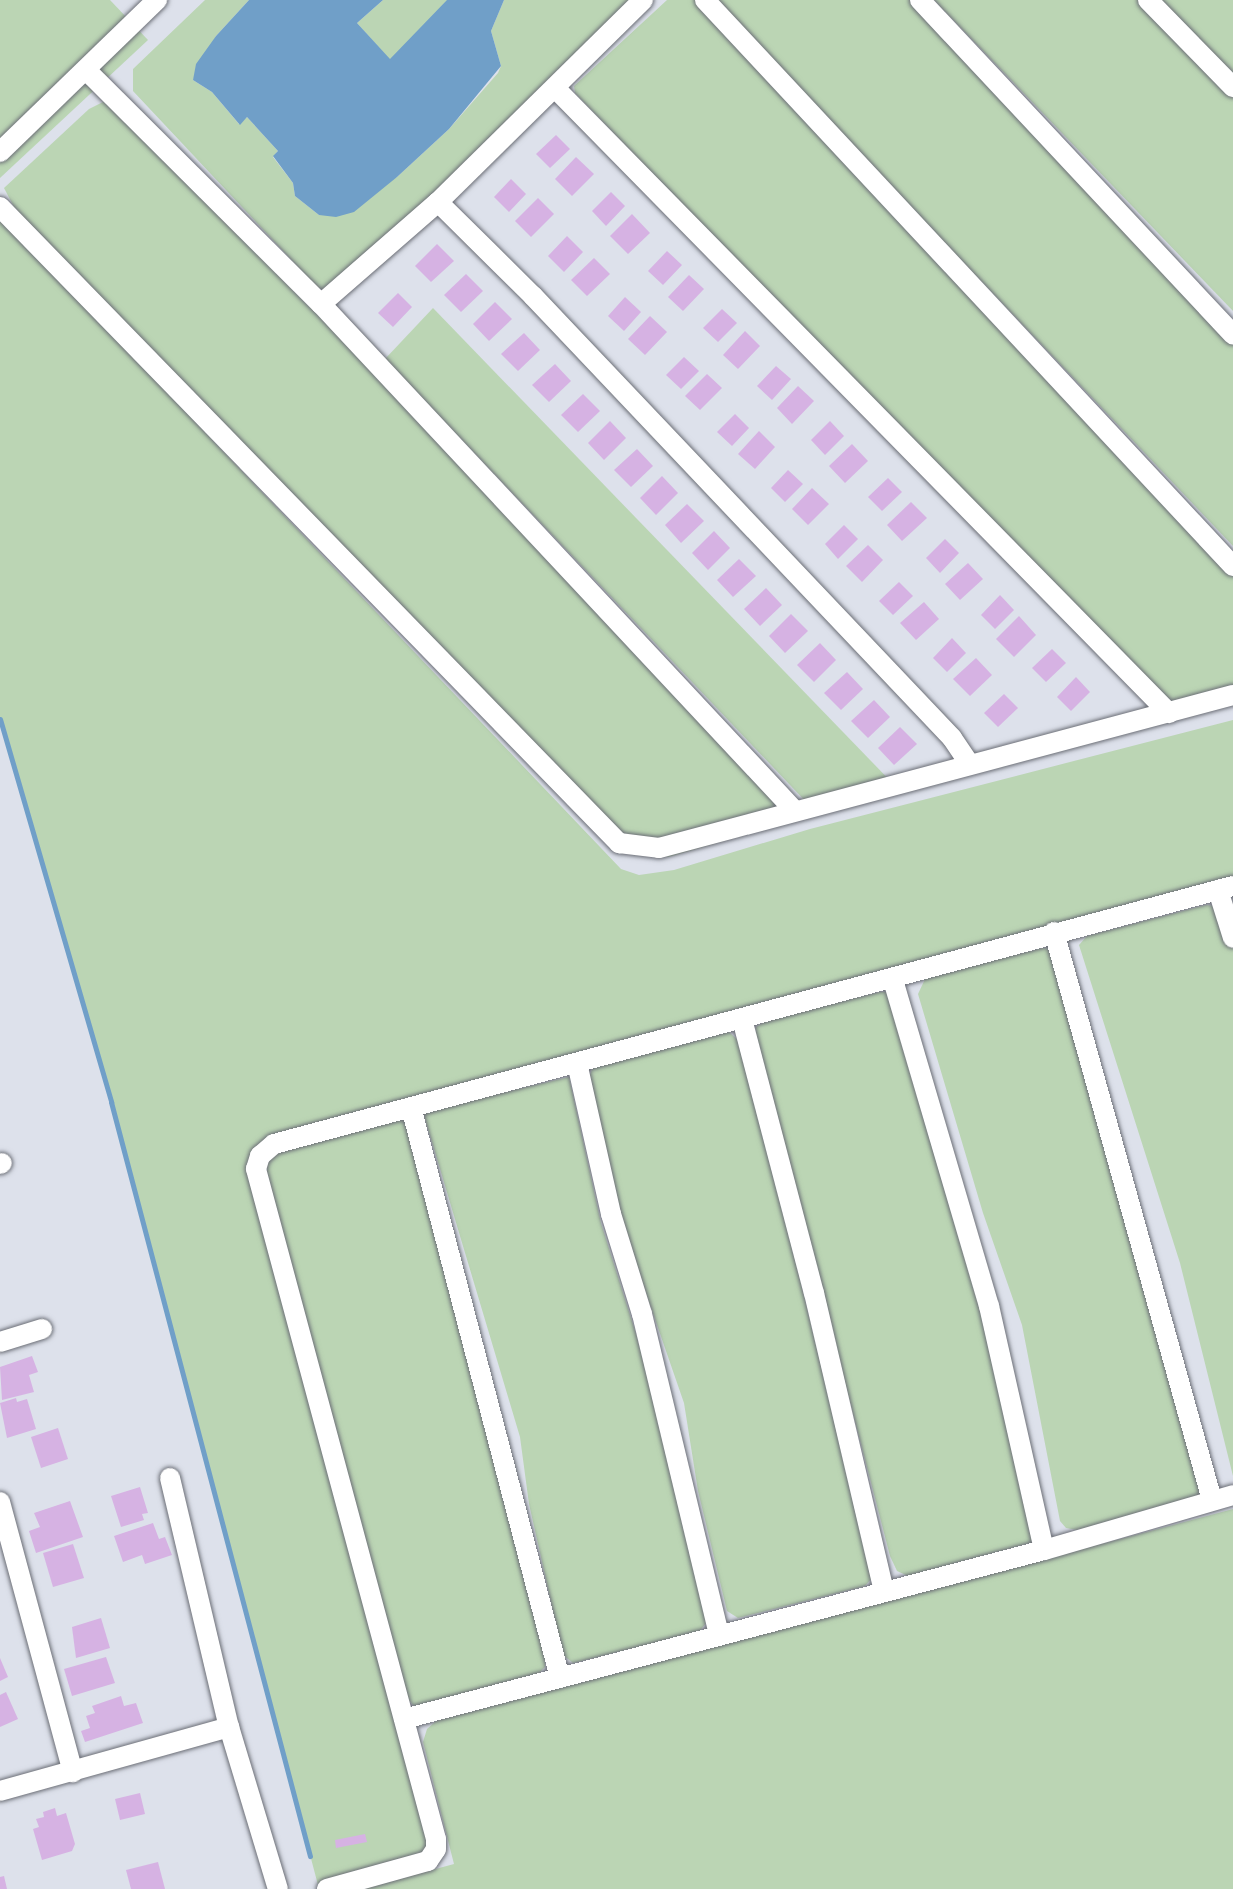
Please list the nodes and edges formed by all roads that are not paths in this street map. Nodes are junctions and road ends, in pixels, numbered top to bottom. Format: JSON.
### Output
{"nodes":[{"id":1,"x":158,"y":0,"type":"edge"},
{"id":2,"x":644,"y":0,"type":"edge"},
{"id":3,"x":705,"y":0,"type":"edge"},
{"id":4,"x":920,"y":0,"type":"edge"},
{"id":5,"x":1148,"y":0,"type":"edge"},
{"id":6,"x":86,"y":70,"type":"junction"},
{"id":7,"x":1233,"y":87,"type":"edge"},
{"id":8,"x":556,"y":89,"type":"junction"},
{"id":9,"x":0,"y":152,"type":"edge"},
{"id":10,"x":438,"y":202,"type":"junction"},
{"id":11,"x":0,"y":207,"type":"edge"},
{"id":12,"x":321,"y":303,"type":"junction"},
{"id":13,"x":1233,"y":335,"type":"edge"},
{"id":14,"x":1233,"y":566,"type":"edge"},
{"id":15,"x":1233,"y":695,"type":"edge"},
{"id":16,"x":1169,"y":714,"type":"junction"},
{"id":17,"x":970,"y":765,"type":"junction"},
{"id":18,"x":794,"y":810,"type":"junction"},
{"id":19,"x":1226,"y":888,"type":"edge"},
{"id":20,"x":1054,"y":932,"type":"junction"},
{"id":21,"x":1233,"y":938,"type":"edge"},
{"id":22,"x":893,"y":980,"type":"junction"},
{"id":23,"x":742,"y":1019,"type":"junction"},
{"id":24,"x":577,"y":1063,"type":"junction"},
{"id":25,"x":411,"y":1107,"type":"junction"},
{"id":26,"x":42,"y":1329,"type":"dead end"},
{"id":27,"x":0,"y":1342,"type":"edge"},
{"id":28,"x":170,"y":1478,"type":"dead end"},
{"id":29,"x":1233,"y":1495,"type":"edge"},
{"id":30,"x":1212,"y":1500,"type":"junction"},
{"id":31,"x":0,"y":1502,"type":"edge"},
{"id":32,"x":1044,"y":1550,"type":"junction"},
{"id":33,"x":884,"y":1591,"type":"junction"},
{"id":34,"x":719,"y":1635,"type":"junction"},
{"id":35,"x":560,"y":1677,"type":"junction"},
{"id":36,"x":404,"y":1719,"type":"junction"},
{"id":37,"x":229,"y":1727,"type":"junction"},
{"id":38,"x":73,"y":1772,"type":"junction"},
{"id":39,"x":0,"y":1791,"type":"edge"},
{"id":40,"x":278,"y":1889,"type":"edge"},
{"id":41,"x":327,"y":1889,"type":"edge"}],
"edges":[{"from":1,"to":6,"type":"street"},
{"from":2,"to":8,"type":"street"},
{"from":3,"to":14,"type":"street"},
{"from":4,"to":13,"type":"street"},
{"from":5,"to":7,"type":"street"},
{"from":6,"to":9,"type":"street"},
{"from":6,"to":12,"type":"street"},
{"from":8,"to":10,"type":"street"},
{"from":8,"to":16,"type":"street"},
{"from":10,"to":12,"type":"street"},
{"from":10,"to":17,"type":"street"},
{"from":11,"to":18,"type":"street"},
{"from":12,"to":18,"type":"street"},
{"from":15,"to":16,"type":"street"},
{"from":16,"to":17,"type":"street"},
{"from":17,"to":18,"type":"street"},
{"from":19,"to":20,"type":"street"},
{"from":19,"to":21,"type":"street"},
{"from":20,"to":22,"type":"street"},
{"from":20,"to":30,"type":"street"},
{"from":22,"to":23,"type":"street"},
{"from":22,"to":32,"type":"street"},
{"from":23,"to":24,"type":"street"},
{"from":23,"to":33,"type":"street"},
{"from":24,"to":25,"type":"street"},
{"from":24,"to":34,"type":"street"},
{"from":25,"to":35,"type":"street"},
{"from":25,"to":36,"type":"street"},
{"from":26,"to":27,"type":"street"},
{"from":28,"to":37,"type":"street"},
{"from":29,"to":30,"type":"street"},
{"from":30,"to":32,"type":"street"},
{"from":31,"to":38,"type":"street"},
{"from":32,"to":33,"type":"street"},
{"from":33,"to":34,"type":"street"},
{"from":34,"to":35,"type":"street"},
{"from":35,"to":36,"type":"street"},
{"from":36,"to":41,"type":"street"},
{"from":37,"to":38,"type":"street"},
{"from":37,"to":40,"type":"street"},
{"from":38,"to":39,"type":"street"}]}
